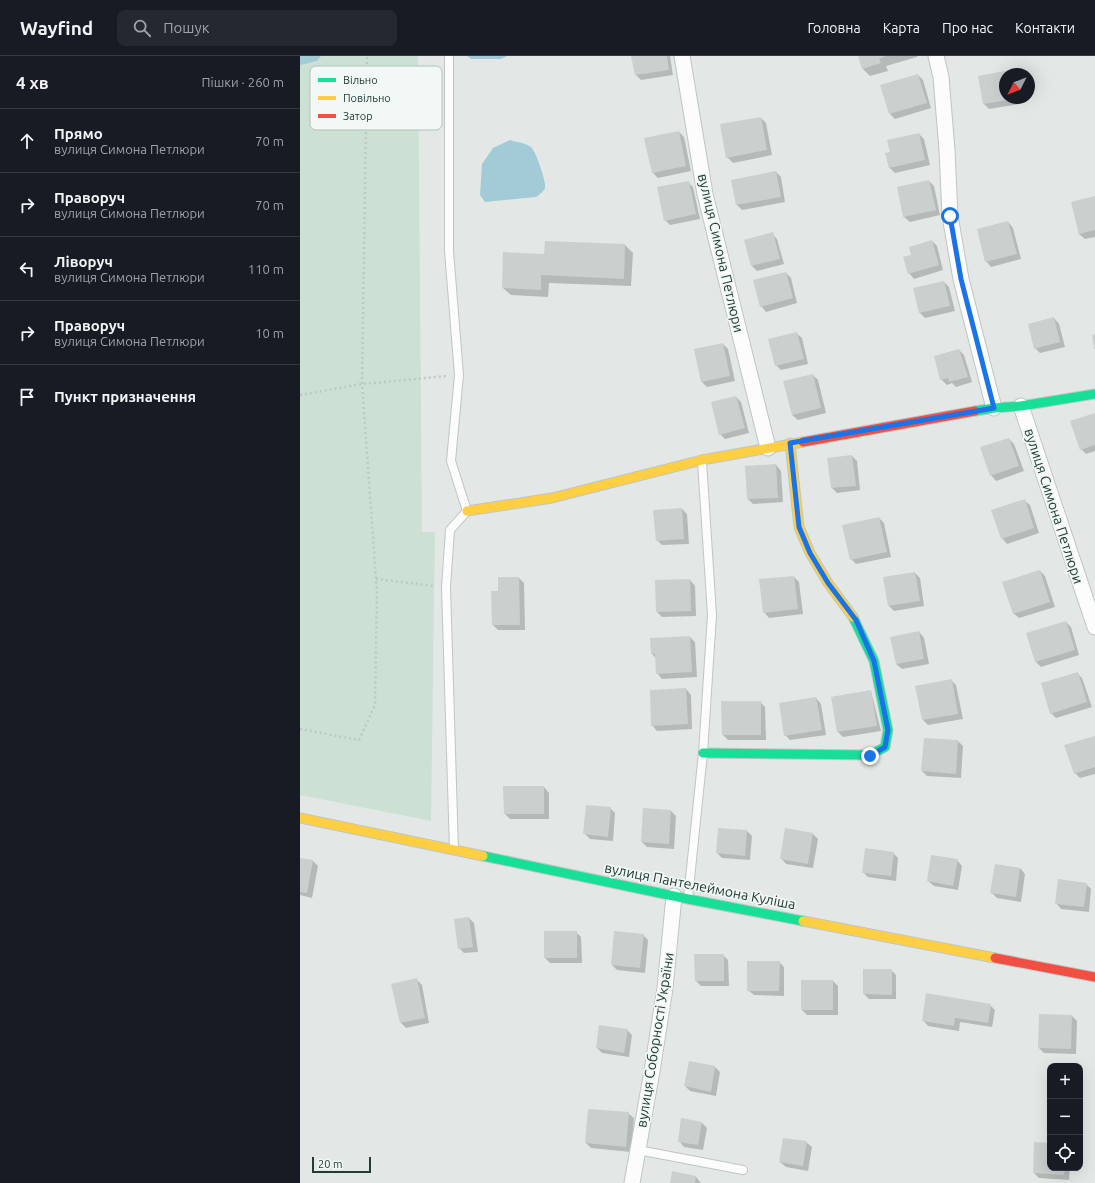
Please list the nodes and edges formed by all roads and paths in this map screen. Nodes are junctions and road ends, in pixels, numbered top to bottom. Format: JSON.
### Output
{"nodes":[{"id":1,"x":367,"y":56,"type":"edge"},
{"id":2,"x":449,"y":56,"type":"edge"},
{"id":3,"x":682,"y":56,"type":"edge"},
{"id":4,"x":936,"y":56,"type":"edge"},
{"id":5,"x":367,"y":66,"type":"edge"},
{"id":6,"x":366,"y":130,"type":"edge"},
{"id":7,"x":459,"y":375,"type":"junction"},
{"id":8,"x":362,"y":384,"type":"junction"},
{"id":9,"x":1095,"y":394,"type":"edge"},
{"id":10,"x":300,"y":395,"type":"edge"},
{"id":11,"x":1021,"y":406,"type":"junction"},
{"id":12,"x":994,"y":408,"type":"junction"},
{"id":13,"x":790,"y":443,"type":"junction"},
{"id":14,"x":768,"y":448,"type":"junction"},
{"id":15,"x":702,"y":460,"type":"junction"},
{"id":16,"x":467,"y":511,"type":"junction"},
{"id":17,"x":376,"y":579,"type":"junction"},
{"id":18,"x":446,"y":587,"type":"junction"},
{"id":19,"x":1095,"y":628,"type":"edge"},
{"id":20,"x":300,"y":729,"type":"edge"},
{"id":21,"x":703,"y":753,"type":"junction"},
{"id":22,"x":300,"y":818,"type":"edge"},
{"id":23,"x":454,"y":850,"type":"junction"},
{"id":24,"x":681,"y":897,"type":"junction"},
{"id":25,"x":1095,"y":977,"type":"edge"},
{"id":26,"x":638,"y":1150,"type":"junction"},
{"id":27,"x":743,"y":1170,"type":"dead end"},
{"id":28,"x":632,"y":1183,"type":"edge"}],
"edges":[{"from":1,"to":5,"type":"path"},
{"from":2,"to":7,"type":"lane"},
{"from":3,"to":14,"type":"street","name":"вулиця Симона Петлюри"},
{"from":4,"to":12,"type":"street"},
{"from":6,"to":8,"type":"path"},
{"from":7,"to":8,"type":"path"},
{"from":7,"to":16,"type":"lane"},
{"from":8,"to":10,"type":"path"},
{"from":8,"to":17,"type":"path"},
{"from":9,"to":11,"type":"street"},
{"from":11,"to":12,"type":"street"},
{"from":11,"to":19,"type":"street","name":"вулиця Симона Петлюри"},
{"from":12,"to":13,"type":"street"},
{"from":13,"to":14,"type":"street"},
{"from":13,"to":21,"type":"street"},
{"from":14,"to":15,"type":"street"},
{"from":15,"to":16,"type":"street"},
{"from":15,"to":21,"type":"lane"},
{"from":16,"to":18,"type":"lane"},
{"from":17,"to":18,"type":"path"},
{"from":17,"to":20,"type":"path"},
{"from":18,"to":23,"type":"lane"},
{"from":21,"to":24,"type":"lane"},
{"from":22,"to":23,"type":"street","name":"вулиця Пантелеймона Куліша"},
{"from":23,"to":24,"type":"street","name":"вулиця Пантелеймона Куліша"},
{"from":24,"to":25,"type":"street","name":"вулиця Пантелеймона Куліша"},
{"from":24,"to":26,"type":"street","name":"вулиця Соборності України"},
{"from":26,"to":27,"type":"lane"},
{"from":26,"to":28,"type":"street","name":"вулиця Соборності України"}]}
